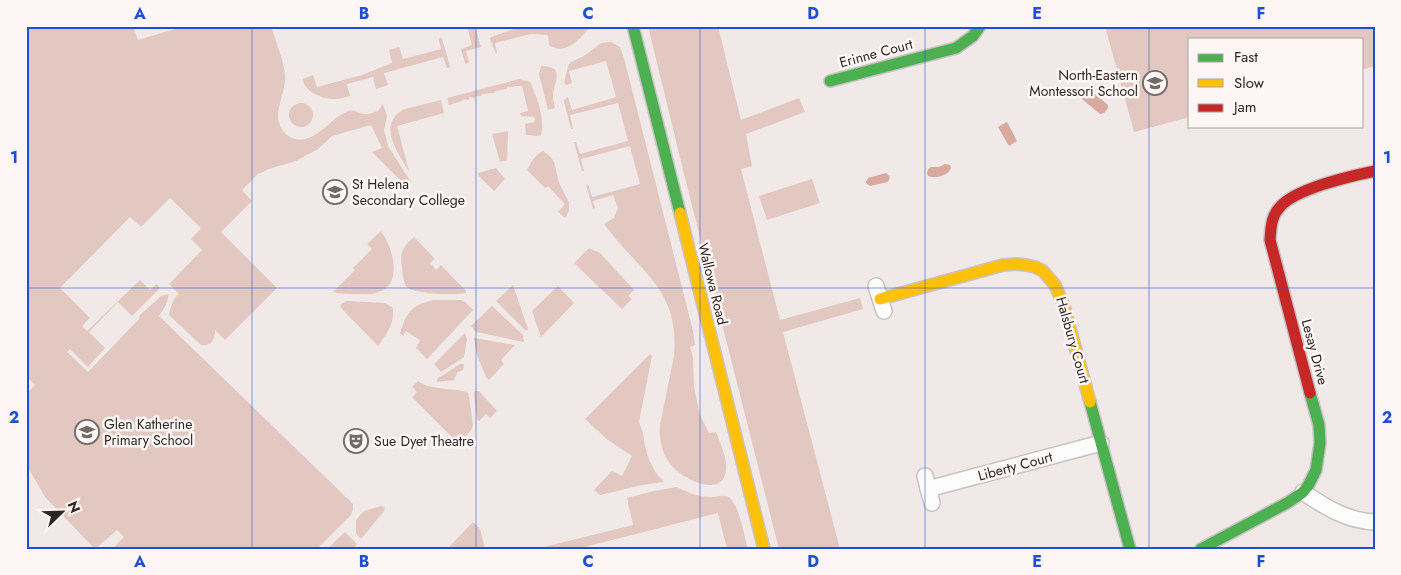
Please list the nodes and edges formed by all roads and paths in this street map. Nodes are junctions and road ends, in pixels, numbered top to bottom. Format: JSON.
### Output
{"nodes":[{"id":1,"x":633,"y":26,"type":"edge"},
{"id":2,"x":980,"y":26,"type":"edge"},
{"id":3,"x":830,"y":81,"type":"dead end"},
{"id":4,"x":1375,"y":171,"type":"edge"},
{"id":5,"x":880,"y":299,"type":"dead end"},
{"id":6,"x":1101,"y":443,"type":"junction"},
{"id":7,"x":929,"y":489,"type":"dead end"},
{"id":8,"x":1303,"y":492,"type":"junction"},
{"id":9,"x":1375,"y":522,"type":"edge"},
{"id":10,"x":764,"y":549,"type":"edge"},
{"id":11,"x":1130,"y":549,"type":"edge"},
{"id":12,"x":1202,"y":549,"type":"edge"}],
"edges":[{"from":1,"to":10,"type":"street","name":"Wallowa Road"},
{"from":2,"to":3,"type":"street","name":"Erinne Court"},
{"from":4,"to":8,"type":"street","name":"Lesay Drive"},
{"from":5,"to":6,"type":"street","name":"Halsbury Court"},
{"from":6,"to":7,"type":"street","name":"Liberty Court"},
{"from":6,"to":11,"type":"street","name":"Halsbury Court"},
{"from":8,"to":9,"type":"street"},
{"from":8,"to":12,"type":"street","name":"Lesay Drive"}]}
